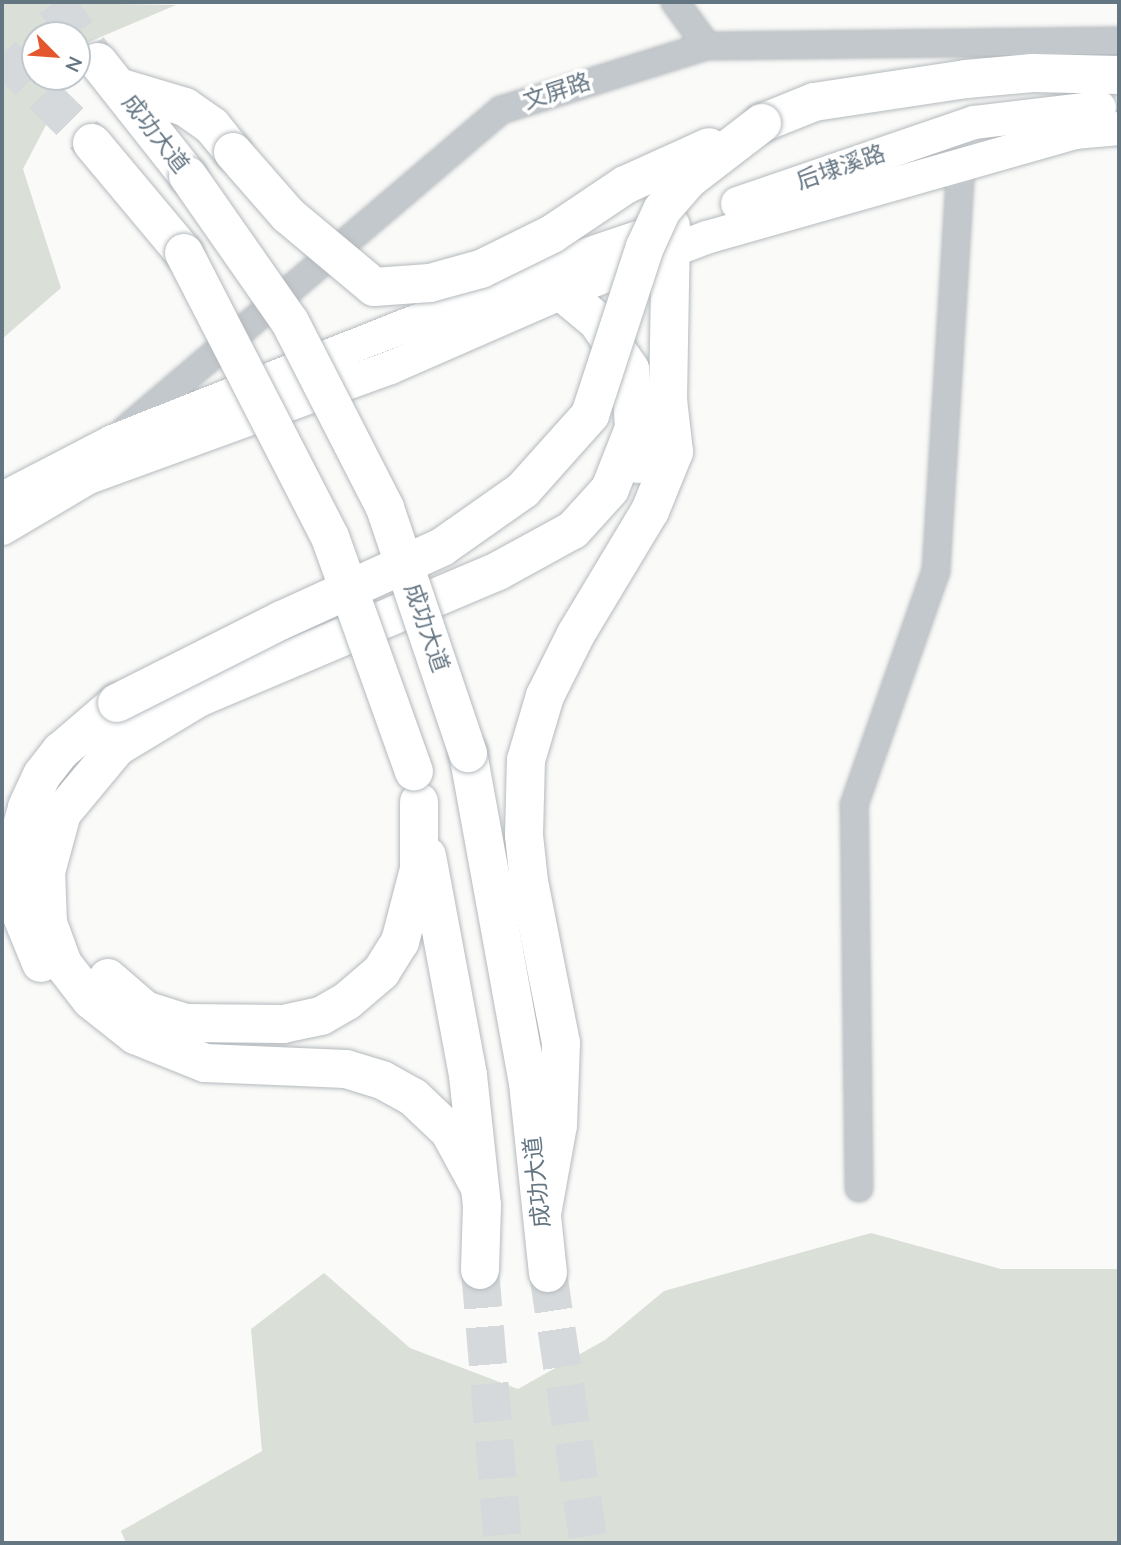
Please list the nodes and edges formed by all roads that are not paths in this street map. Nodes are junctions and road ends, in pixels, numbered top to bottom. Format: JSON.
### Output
{"nodes":[{"id":1,"x":675,"y":2,"type":"edge"},
{"id":2,"x":1119,"y":41,"type":"edge"},
{"id":3,"x":707,"y":46,"type":"junction"},
{"id":4,"x":1119,"y":75,"type":"edge"},
{"id":5,"x":1119,"y":105,"type":"edge"},
{"id":6,"x":762,"y":123,"type":"junction"},
{"id":7,"x":1119,"y":128,"type":"edge"},
{"id":8,"x":92,"y":143,"type":"tunnel mouth"},
{"id":9,"x":961,"y":163,"type":"junction"},
{"id":10,"x":671,"y":238,"type":"junction"},
{"id":11,"x":566,"y":276,"type":"junction"},
{"id":12,"x":668,"y":400,"type":"junction"},
{"id":13,"x":112,"y":441,"type":"junction"},
{"id":14,"x":2,"y":498,"type":"edge"},
{"id":15,"x":2,"y":528,"type":"edge"},
{"id":16,"x":416,"y":786,"type":"junction"},
{"id":17,"x":239,"y":1065,"type":"junction"},
{"id":18,"x":479,"y":1186,"type":"junction"},
{"id":19,"x":859,"y":1188,"type":"dead end"},
{"id":20,"x":542,"y":1214,"type":"junction"},
{"id":21,"x":480,"y":1270,"type":"tunnel mouth"},
{"id":22,"x":548,"y":1273,"type":"tunnel mouth"}],
"edges":[{"from":1,"to":3,"type":"street"},
{"from":2,"to":3,"type":"street","name":"文屏路"},
{"from":3,"to":13,"type":"street","name":"文屏路"},
{"from":4,"to":6,"type":"highway"},
{"from":5,"to":10,"type":"main road","name":"后埭溪路"},
{"from":6,"to":17,"type":"highway","bridge":true},
{"from":6,"to":20,"type":"highway","name":"成功大道","bridge":true},
{"from":7,"to":9,"type":"main road"},
{"from":8,"to":16,"type":"highway","bridge":true},
{"from":9,"to":10,"type":"main road"},
{"from":9,"to":19,"type":"street"},
{"from":10,"to":11,"type":"main road"},
{"from":10,"to":12,"type":"highway"},
{"from":11,"to":13,"type":"main road"},
{"from":11,"to":15,"type":"main road"},
{"from":11,"to":17,"type":"highway"},
{"from":12,"to":16,"type":"highway"},
{"from":12,"to":20,"type":"highway"},
{"from":13,"to":14,"type":"main road"},
{"from":16,"to":18,"type":"highway"},
{"from":17,"to":18,"type":"highway"},
{"from":18,"to":21,"type":"highway"},
{"from":20,"to":22,"type":"highway","name":"成功大道"}]}
